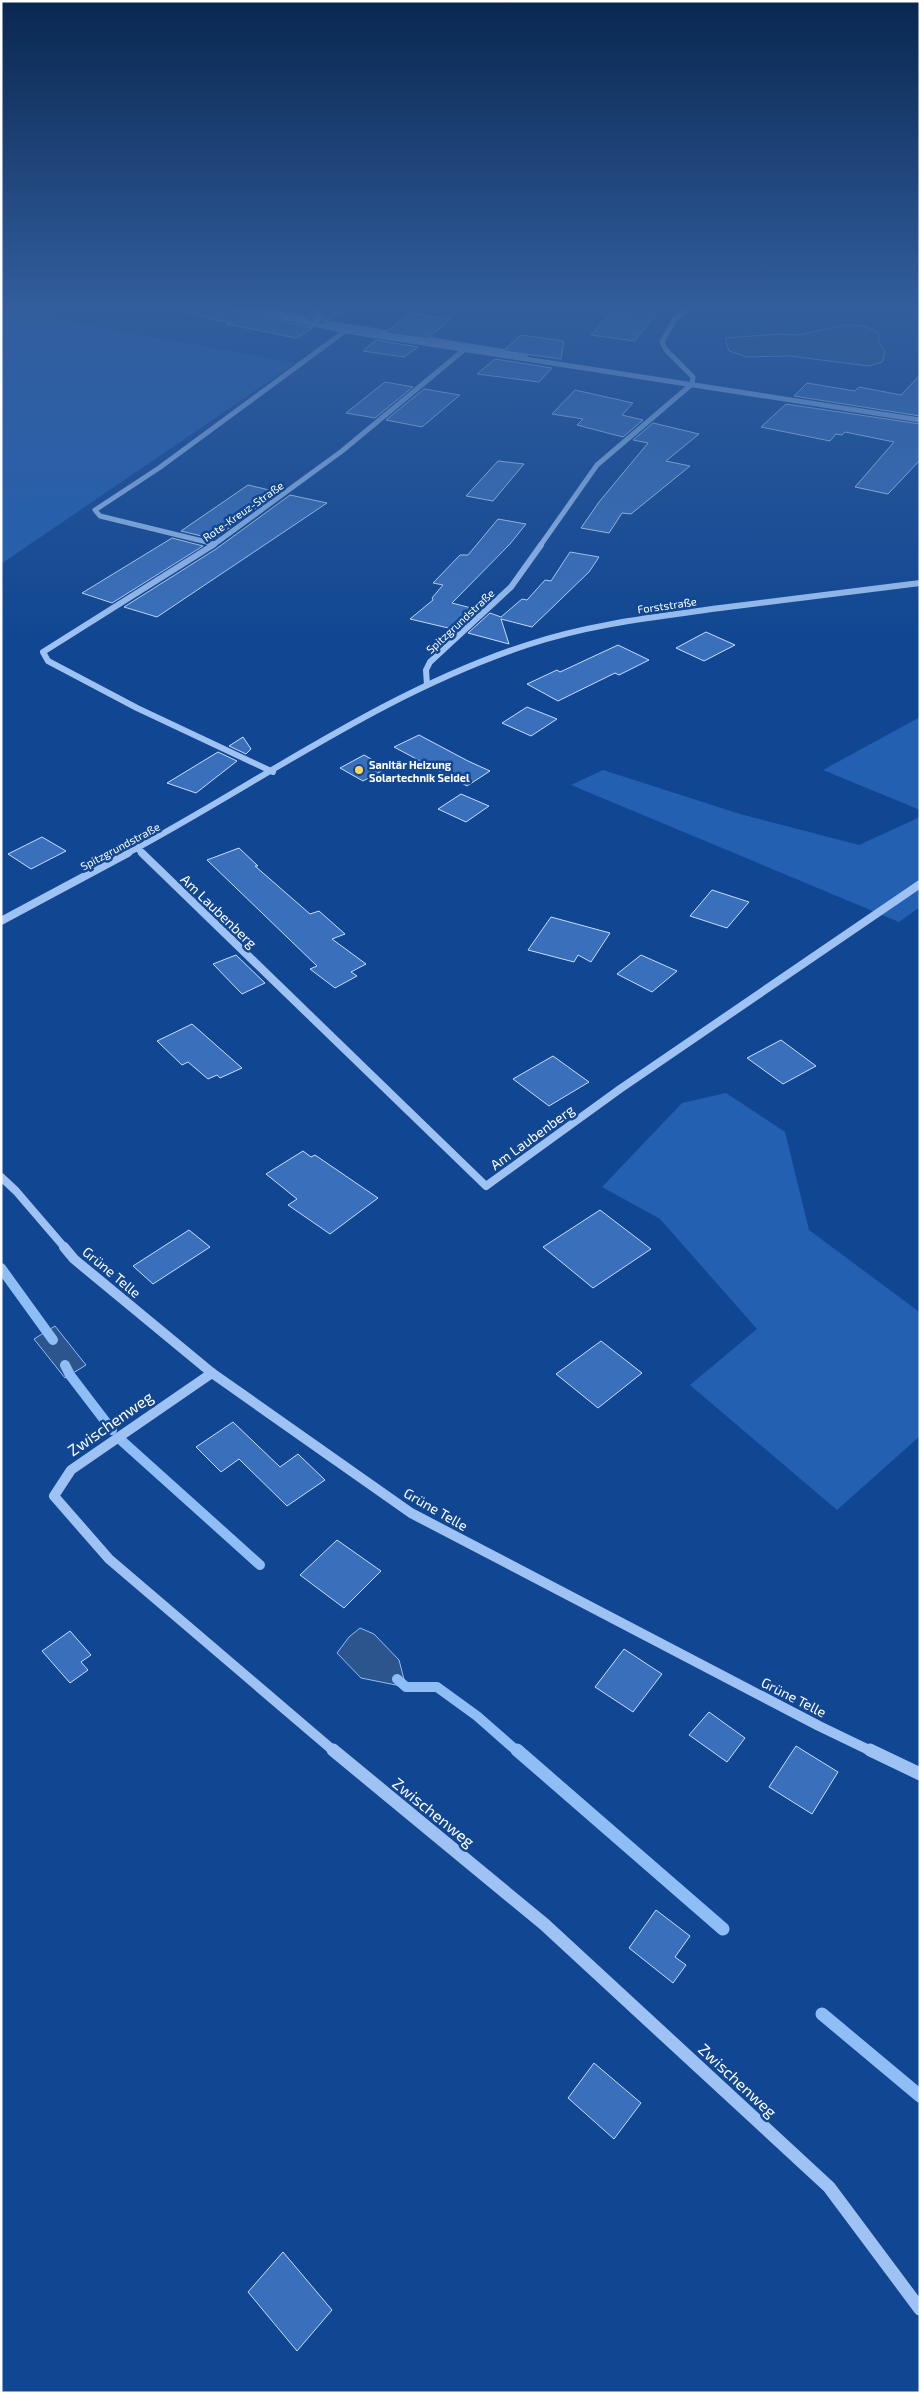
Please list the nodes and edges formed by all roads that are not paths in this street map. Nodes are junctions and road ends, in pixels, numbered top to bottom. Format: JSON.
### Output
{"nodes":[{"id":1,"x":230,"y":416,"type":"edge"},
{"id":2,"x":388,"y":416,"type":"edge"},
{"id":3,"x":655,"y":416,"type":"edge"},
{"id":4,"x":893,"y":416,"type":"edge"},
{"id":5,"x":920,"y":420,"type":"edge"},
{"id":6,"x":215,"y":544,"type":"junction"},
{"id":7,"x":920,"y":583,"type":"edge"},
{"id":8,"x":427,"y":685,"type":"junction"},
{"id":9,"x":272,"y":772,"type":"junction"},
{"id":10,"x":137,"y":848,"type":"junction"},
{"id":11,"x":920,"y":884,"type":"edge"},
{"id":12,"x":1,"y":921,"type":"edge"},
{"id":13,"x":1,"y":1178,"type":"edge"},
{"id":14,"x":212,"y":1373,"type":"junction"},
{"id":15,"x":920,"y":1774,"type":"edge"},
{"id":16,"x":920,"y":2310,"type":"edge"}],
"edges":[{"from":1,"to":6,"type":"street"},
{"from":2,"to":6,"type":"street","name":"Rote-Kreuz-Straße"},
{"from":3,"to":8,"type":"street","name":"Spitzgrundstraße"},
{"from":4,"to":5,"type":"street"},
{"from":6,"to":9,"type":"street","name":"Rote-Kreuz-Straße"},
{"from":7,"to":8,"type":"street","name":"Forststraße"},
{"from":8,"to":9,"type":"street","name":"Spitzgrundstraße"},
{"from":9,"to":10,"type":"street","name":"Spitzgrundstraße"},
{"from":10,"to":11,"type":"street","name":"Am Laubenberg"},
{"from":10,"to":12,"type":"street","name":"Spitzgrundstraße"},
{"from":13,"to":14,"type":"street","name":"Grüne Telle"},
{"from":14,"to":15,"type":"street","name":"Grüne Telle"},
{"from":14,"to":16,"type":"street","name":"Zwischenweg"}]}
